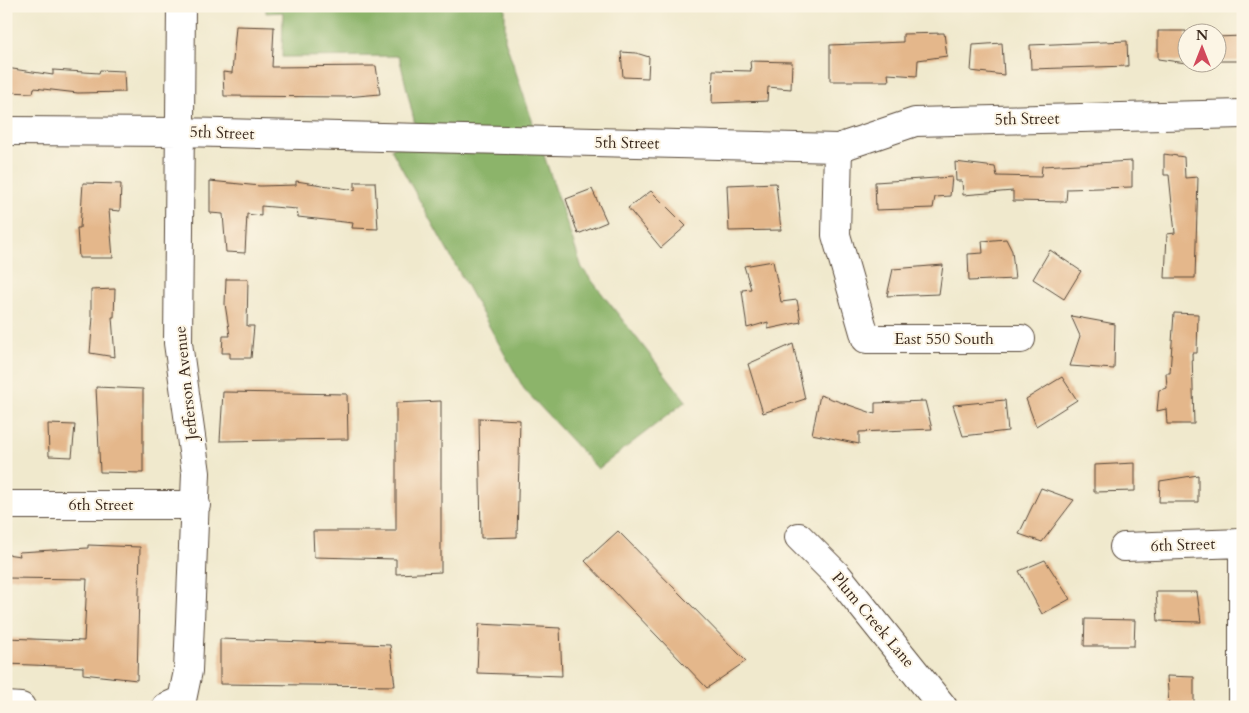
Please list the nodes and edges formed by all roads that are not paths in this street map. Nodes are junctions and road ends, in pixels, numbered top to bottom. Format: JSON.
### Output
{"nodes":[{"id":1,"x":181,"y":6,"type":"edge"},
{"id":2,"x":1243,"y":114,"type":"edge"},
{"id":3,"x":6,"y":131,"type":"edge"},
{"id":4,"x":180,"y":132,"type":"junction"},
{"id":5,"x":838,"y":148,"type":"junction"},
{"id":6,"x":1021,"y":339,"type":"dead end"},
{"id":7,"x":6,"y":504,"type":"edge"},
{"id":8,"x":196,"y":505,"type":"junction"},
{"id":9,"x":799,"y":537,"type":"dead end"},
{"id":10,"x":1243,"y":542,"type":"edge"},
{"id":11,"x":1124,"y":547,"type":"dead end"},
{"id":12,"x":174,"y":703,"type":"edge"},
{"id":13,"x":6,"y":706,"type":"edge"},
{"id":14,"x":21,"y":707,"type":"edge"},
{"id":15,"x":943,"y":707,"type":"edge"},
{"id":16,"x":1243,"y":707,"type":"edge"}],
"edges":[{"from":1,"to":4,"type":"street","name":"Jefferson Avenue"},
{"from":2,"to":5,"type":"street","name":"5th Street"},
{"from":3,"to":4,"type":"street","name":"5th Street"},
{"from":4,"to":5,"type":"street","name":"5th Street"},
{"from":4,"to":8,"type":"street","name":"Jefferson Avenue"},
{"from":5,"to":6,"type":"street","name":"East 550 South"},
{"from":7,"to":8,"type":"street","name":"6th Street"},
{"from":8,"to":12,"type":"street","name":"Jefferson Avenue"},
{"from":9,"to":15,"type":"street","name":"Plum Creek Lane"},
{"from":10,"to":11,"type":"street","name":"6th Street"},
{"from":10,"to":16,"type":"street"},
{"from":13,"to":14,"type":"street"}]}
